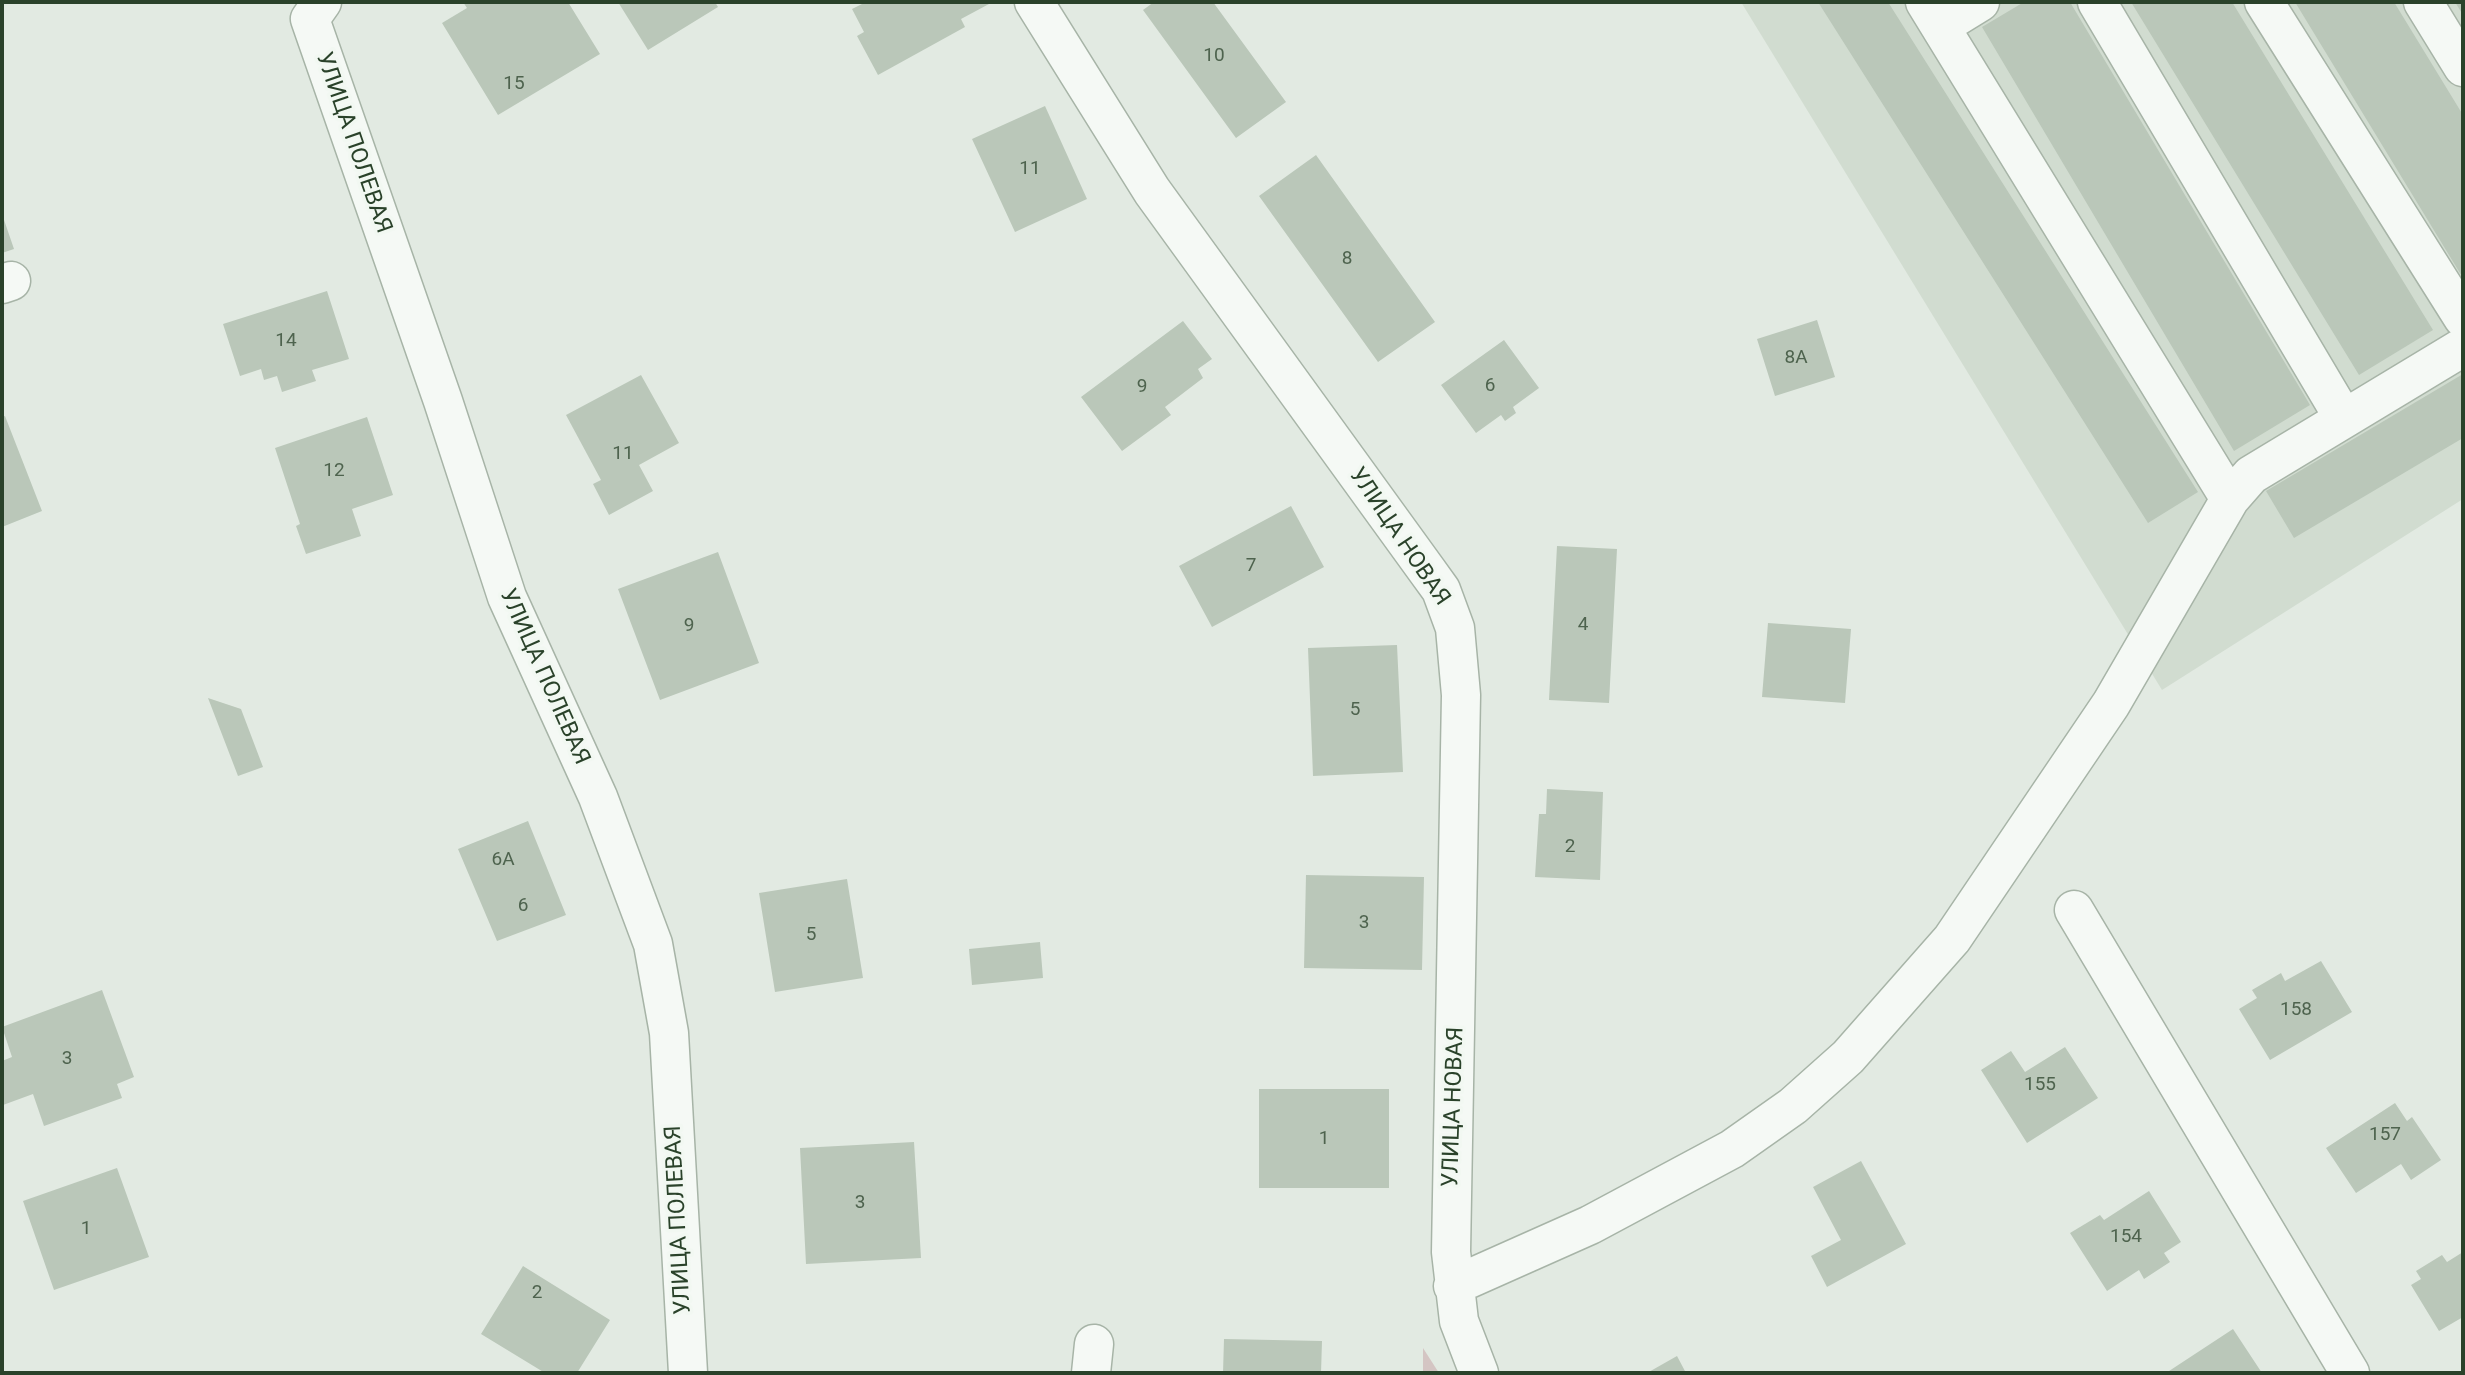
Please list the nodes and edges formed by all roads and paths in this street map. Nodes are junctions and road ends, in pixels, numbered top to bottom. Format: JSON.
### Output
{"nodes":[{"id":1,"x":1034,"y":2,"type":"edge"},
{"id":2,"x":1980,"y":2,"type":"edge"},
{"id":3,"x":2097,"y":2,"type":"edge"},
{"id":4,"x":2264,"y":2,"type":"edge"},
{"id":5,"x":2423,"y":2,"type":"edge"},
{"id":6,"x":312,"y":8,"type":"edge"},
{"id":7,"x":1933,"y":14,"type":"edge"},
{"id":8,"x":2463,"y":66,"type":"edge"},
{"id":9,"x":2463,"y":318,"type":"edge"},
{"id":10,"x":2463,"y":347,"type":"edge"},
{"id":11,"x":2343,"y":417,"type":"junction"},
{"id":12,"x":2230,"y":499,"type":"junction"},
{"id":13,"x":2074,"y":909,"type":"dead end"},
{"id":14,"x":1453,"y":1286,"type":"junction"},
{"id":15,"x":688,"y":1373,"type":"edge"},
{"id":16,"x":1479,"y":1373,"type":"edge"},
{"id":17,"x":2350,"y":1373,"type":"edge"}],
"edges":[{"from":1,"to":14,"type":"street","name":"УЛИЦА НОВАЯ"},
{"from":2,"to":7,"type":"street"},
{"from":3,"to":11,"type":"street"},
{"from":4,"to":9,"type":"street"},
{"from":5,"to":8,"type":"street"},
{"from":6,"to":15,"type":"street","name":"УЛИЦА ПОЛЕВАЯ"},
{"from":7,"to":12,"type":"street"},
{"from":10,"to":11,"type":"street"},
{"from":11,"to":12,"type":"street"},
{"from":12,"to":14,"type":"street"},
{"from":13,"to":17,"type":"street"},
{"from":14,"to":16,"type":"street","name":"УЛИЦА НОВАЯ"}]}
